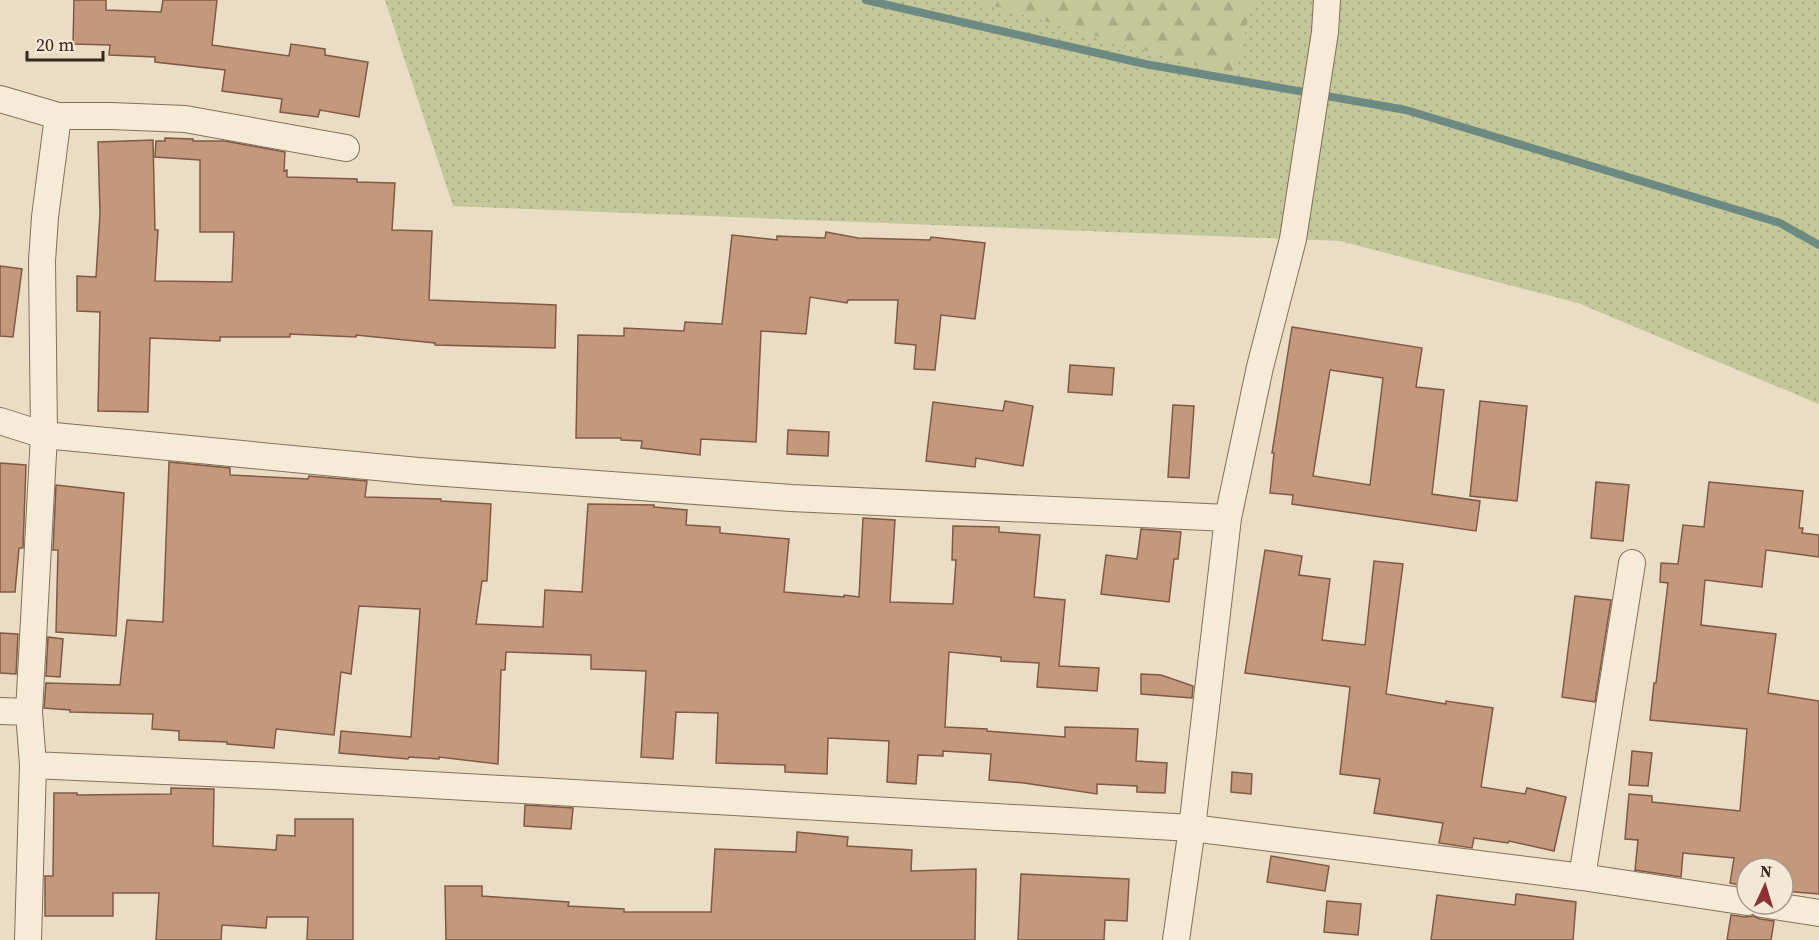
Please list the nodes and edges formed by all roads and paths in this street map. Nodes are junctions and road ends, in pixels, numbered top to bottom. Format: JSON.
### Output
{"nodes":[{"id":1,"x":1327,"y":0,"type":"edge"},
{"id":2,"x":0,"y":99,"type":"edge"},
{"id":3,"x":58,"y":116,"type":"junction"},
{"id":4,"x":346,"y":148,"type":"dead end"},
{"id":5,"x":0,"y":421,"type":"edge"},
{"id":6,"x":44,"y":435,"type":"junction"},
{"id":7,"x":1228,"y":518,"type":"junction"},
{"id":8,"x":1632,"y":562,"type":"dead end"},
{"id":9,"x":0,"y":711,"type":"edge"},
{"id":10,"x":29,"y":712,"type":"junction"},
{"id":11,"x":33,"y":765,"type":"junction"},
{"id":12,"x":1192,"y":828,"type":"junction"},
{"id":13,"x":1582,"y":877,"type":"junction"},
{"id":14,"x":1735,"y":900,"type":"edge"},
{"id":15,"x":1795,"y":909,"type":"edge"},
{"id":16,"x":1819,"y":912,"type":"edge"},
{"id":17,"x":28,"y":940,"type":"edge"},
{"id":18,"x":1176,"y":940,"type":"edge"}],
"edges":[{"from":1,"to":7,"type":"street"},
{"from":2,"to":3,"type":"street"},
{"from":3,"to":4,"type":"street"},
{"from":3,"to":6,"type":"street"},
{"from":5,"to":6,"type":"street"},
{"from":6,"to":7,"type":"street"},
{"from":6,"to":10,"type":"street"},
{"from":7,"to":12,"type":"street"},
{"from":8,"to":13,"type":"street"},
{"from":9,"to":10,"type":"street"},
{"from":10,"to":11,"type":"street"},
{"from":11,"to":12,"type":"street"},
{"from":11,"to":17,"type":"street"},
{"from":12,"to":13,"type":"street"},
{"from":12,"to":18,"type":"street"},
{"from":13,"to":14,"type":"street"},
{"from":15,"to":16,"type":"street"}]}
